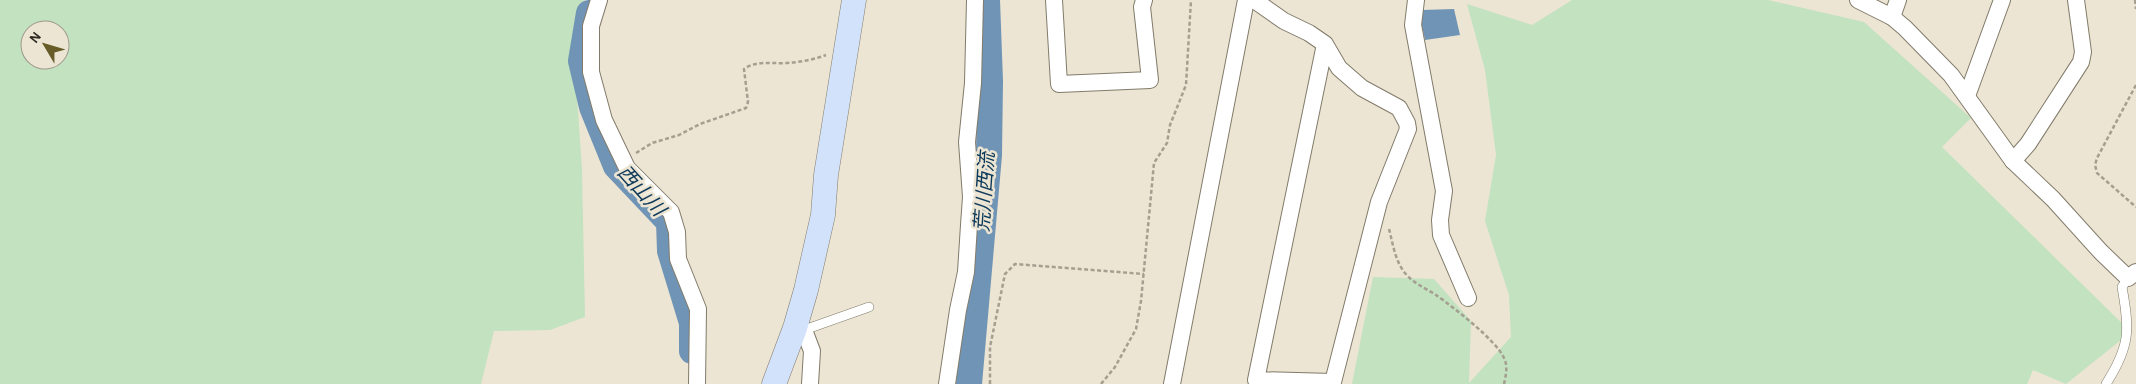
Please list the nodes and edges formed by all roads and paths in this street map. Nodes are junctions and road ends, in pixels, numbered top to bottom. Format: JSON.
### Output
{"nodes":[{"id":1,"x":599,"y":0,"type":"edge"},
{"id":2,"x":854,"y":0,"type":"edge"},
{"id":3,"x":975,"y":0,"type":"edge"},
{"id":4,"x":1054,"y":0,"type":"edge"},
{"id":5,"x":1144,"y":0,"type":"edge"},
{"id":6,"x":1191,"y":0,"type":"edge"},
{"id":7,"x":1246,"y":0,"type":"edge"},
{"id":8,"x":1254,"y":0,"type":"edge"},
{"id":9,"x":1416,"y":0,"type":"edge"},
{"id":10,"x":1858,"y":0,"type":"edge"},
{"id":11,"x":1898,"y":0,"type":"edge"},
{"id":12,"x":2002,"y":0,"type":"edge"},
{"id":13,"x":2076,"y":0,"type":"edge"},
{"id":14,"x":2134,"y":0,"type":"edge"},
{"id":15,"x":2136,"y":9,"type":"edge"},
{"id":16,"x":1892,"y":17,"type":"junction"},
{"id":17,"x":1325,"y":44,"type":"junction"},
{"id":18,"x":845,"y":49,"type":"junction"},
{"id":19,"x":2136,"y":85,"type":"edge"},
{"id":20,"x":1966,"y":96,"type":"junction"},
{"id":21,"x":624,"y":161,"type":"junction"},
{"id":22,"x":2013,"y":161,"type":"junction"},
{"id":23,"x":2136,"y":207,"type":"edge"},
{"id":24,"x":1388,"y":224,"type":"dead end"},
{"id":25,"x":1144,"y":274,"type":"junction"},
{"id":26,"x":2132,"y":275,"type":"edge"},
{"id":27,"x":1468,"y":298,"type":"dead end"},
{"id":28,"x":869,"y":307,"type":"dead end"},
{"id":29,"x":799,"y":329,"type":"junction"},
{"id":30,"x":1256,"y":382,"type":"edge"},
{"id":31,"x":697,"y":384,"type":"edge"},
{"id":32,"x":774,"y":384,"type":"edge"},
{"id":33,"x":810,"y":384,"type":"edge"},
{"id":34,"x":947,"y":384,"type":"edge"},
{"id":35,"x":990,"y":384,"type":"edge"},
{"id":36,"x":1101,"y":384,"type":"edge"},
{"id":37,"x":1172,"y":384,"type":"edge"},
{"id":38,"x":1504,"y":384,"type":"edge"},
{"id":39,"x":2106,"y":384,"type":"edge"}],
"edges":[{"from":1,"to":21,"type":"street"},
{"from":2,"to":18,"type":"street"},
{"from":3,"to":34,"type":"street"},
{"from":4,"to":5,"type":"street"},
{"from":6,"to":25,"type":"path"},
{"from":7,"to":37,"type":"street"},
{"from":8,"to":17,"type":"street"},
{"from":9,"to":27,"type":"street"},
{"from":10,"to":16,"type":"street"},
{"from":11,"to":16,"type":"street"},
{"from":12,"to":20,"type":"street"},
{"from":13,"to":22,"type":"street"},
{"from":14,"to":15,"type":"path"},
{"from":16,"to":20,"type":"street"},
{"from":17,"to":30,"type":"street"},
{"from":17,"to":30,"type":"street"},
{"from":18,"to":21,"type":"path"},
{"from":18,"to":29,"type":"street"},
{"from":19,"to":23,"type":"path"},
{"from":20,"to":22,"type":"street"},
{"from":21,"to":31,"type":"street"},
{"from":22,"to":26,"type":"street"},
{"from":24,"to":38,"type":"path"},
{"from":25,"to":35,"type":"path"},
{"from":25,"to":36,"type":"path"},
{"from":26,"to":39,"type":"lane"},
{"from":28,"to":29,"type":"lane"},
{"from":29,"to":32,"type":"street"},
{"from":29,"to":33,"type":"street"}]}
